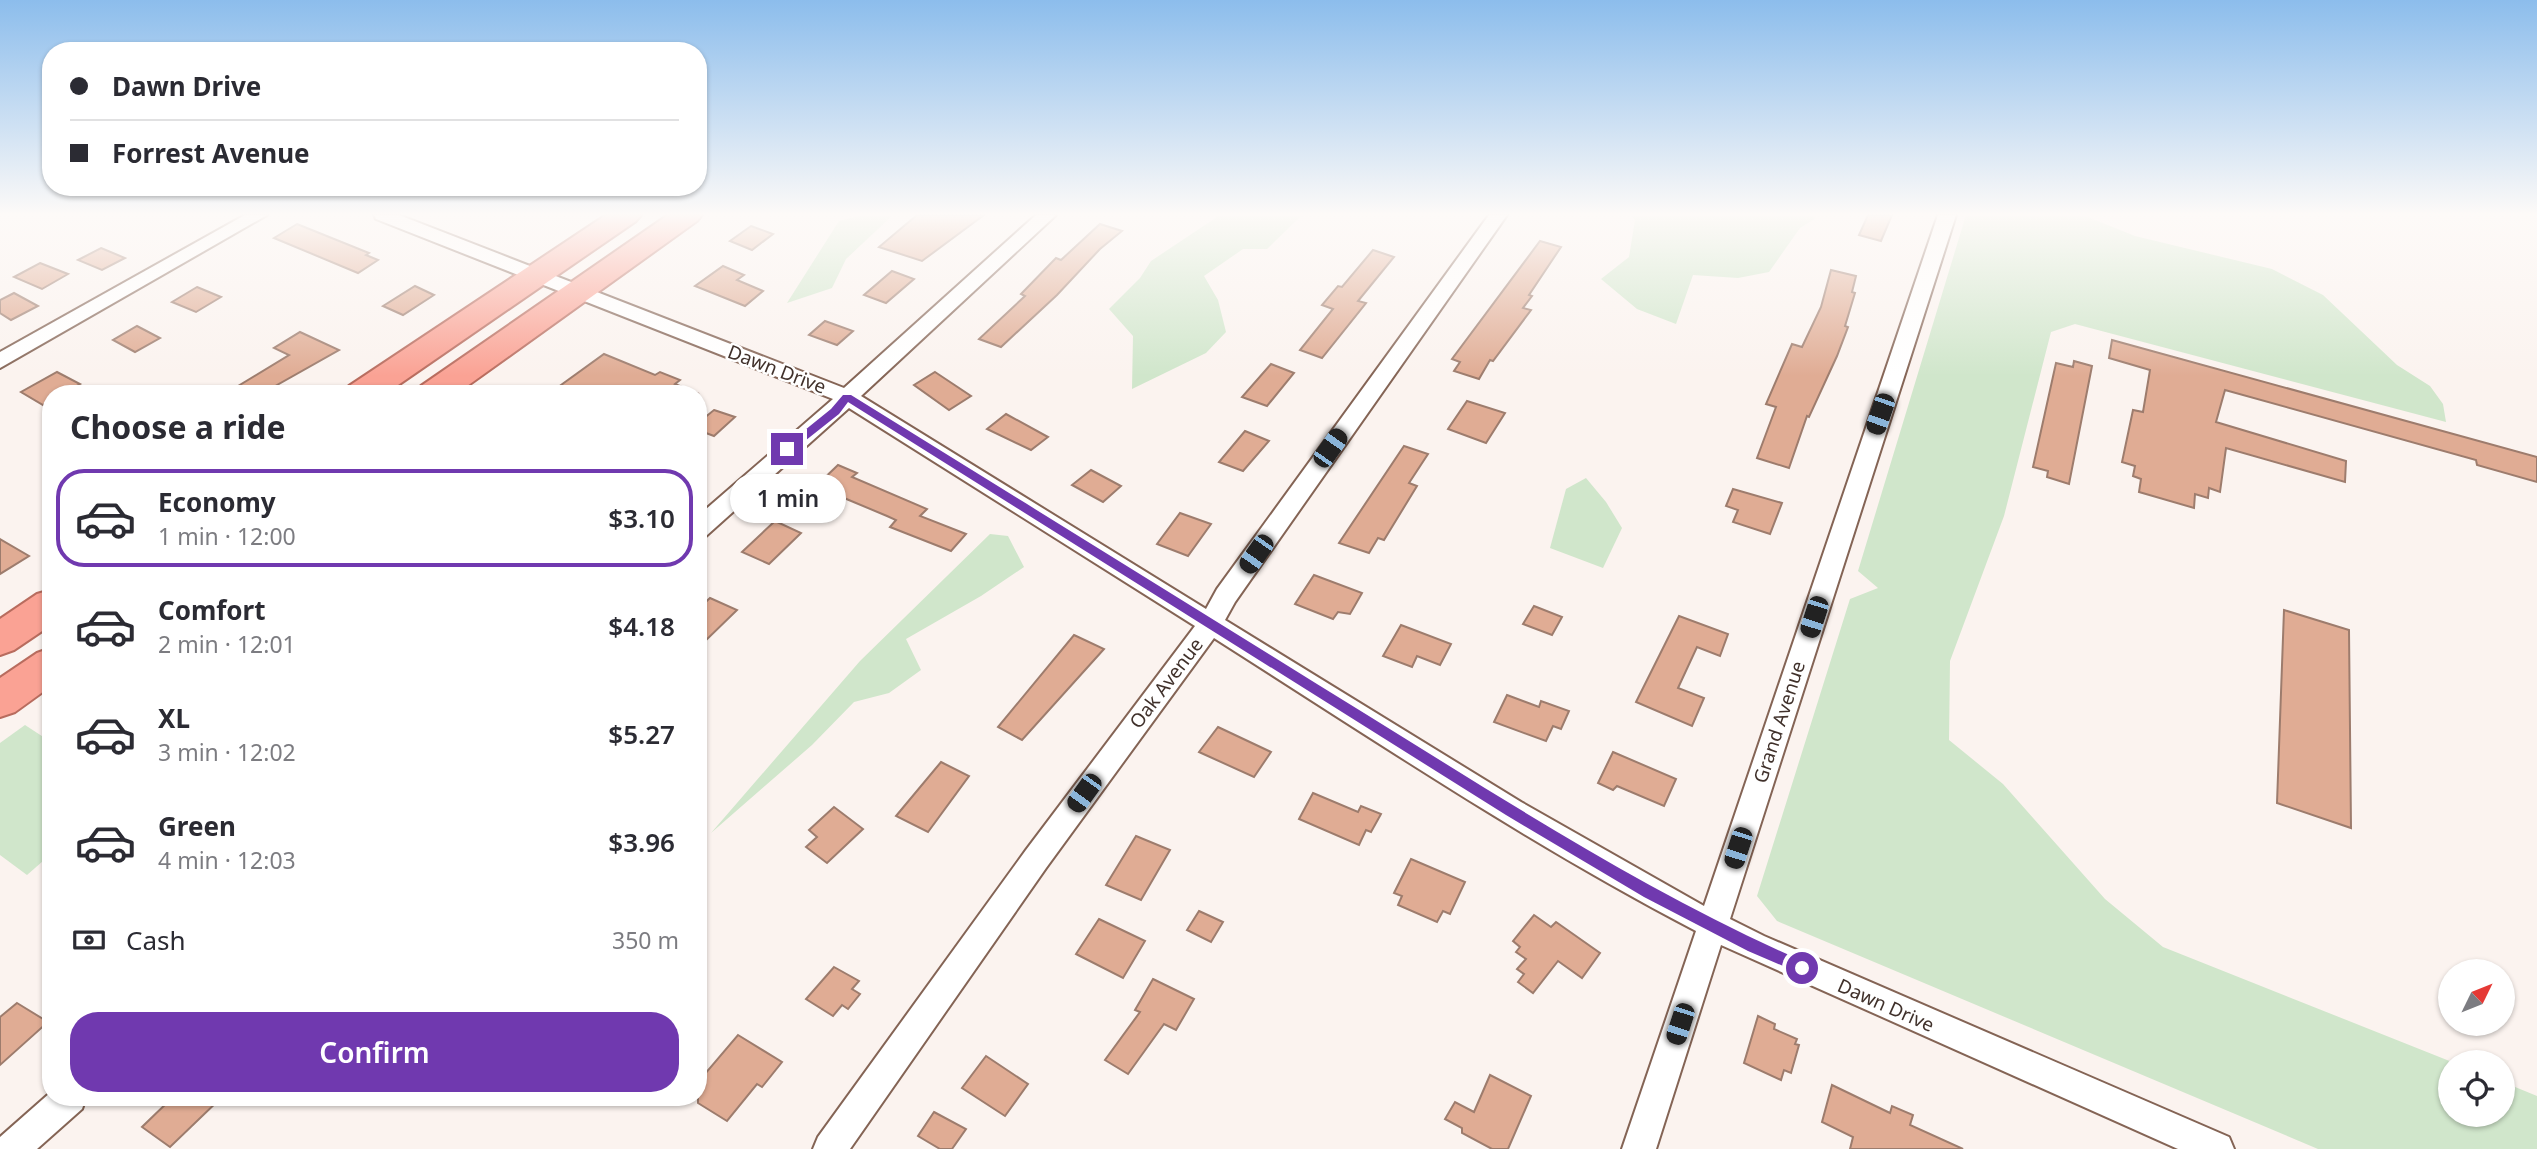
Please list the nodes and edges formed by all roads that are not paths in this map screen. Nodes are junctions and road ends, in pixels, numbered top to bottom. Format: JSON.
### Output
{"nodes":[{"id":1,"x":163,"y":269,"type":"edge"},
{"id":2,"x":517,"y":269,"type":"edge"},
{"id":3,"x":546,"y":269,"type":"edge"},
{"id":4,"x":611,"y":269,"type":"edge"},
{"id":5,"x":988,"y":269,"type":"edge"},
{"id":6,"x":1459,"y":269,"type":"edge"},
{"id":7,"x":1929,"y":269,"type":"edge"},
{"id":8,"x":535,"y":276,"type":"junction"},
{"id":9,"x":578,"y":292,"type":"junction"},
{"id":10,"x":0,"y":360,"type":"edge"},
{"id":11,"x":374,"y":385,"type":"edge"},
{"id":12,"x":446,"y":385,"type":"edge"},
{"id":13,"x":847,"y":397,"type":"junction"},
{"id":14,"x":707,"y":522,"type":"edge"},
{"id":15,"x":42,"y":611,"type":"edge"},
{"id":16,"x":1211,"y":623,"type":"junction"},
{"id":17,"x":0,"y":639,"type":"edge"},
{"id":18,"x":42,"y":670,"type":"edge"},
{"id":19,"x":0,"y":699,"type":"edge"},
{"id":20,"x":1713,"y":925,"type":"junction"},
{"id":21,"x":59,"y":1106,"type":"edge"},
{"id":22,"x":12,"y":1149,"type":"edge"},
{"id":23,"x":831,"y":1149,"type":"edge"},
{"id":24,"x":1639,"y":1149,"type":"edge"},
{"id":25,"x":2217,"y":1149,"type":"edge"}],
"edges":[{"from":1,"to":10,"type":"street"},
{"from":2,"to":8,"type":"street","name":"Dawn Drive"},
{"from":3,"to":8,"type":"highway"},
{"from":4,"to":9,"type":"highway"},
{"from":5,"to":13,"type":"street"},
{"from":6,"to":16,"type":"street","name":"Oak Avenue"},
{"from":7,"to":20,"type":"street","name":"Grand Avenue"},
{"from":8,"to":9,"type":"street","name":"Dawn Drive"},
{"from":8,"to":11,"type":"highway"},
{"from":9,"to":12,"type":"highway"},
{"from":9,"to":13,"type":"street","name":"Dawn Drive"},
{"from":13,"to":14,"type":"street"},
{"from":13,"to":16,"type":"street","name":"Dawn Drive"},
{"from":15,"to":17,"type":"highway"},
{"from":16,"to":20,"type":"street","name":"Dawn Drive"},
{"from":16,"to":23,"type":"street","name":"Oak Avenue"},
{"from":18,"to":19,"type":"highway"},
{"from":20,"to":24,"type":"street","name":"Grand Avenue"},
{"from":20,"to":25,"type":"street","name":"Dawn Drive"},
{"from":21,"to":22,"type":"street"}]}
